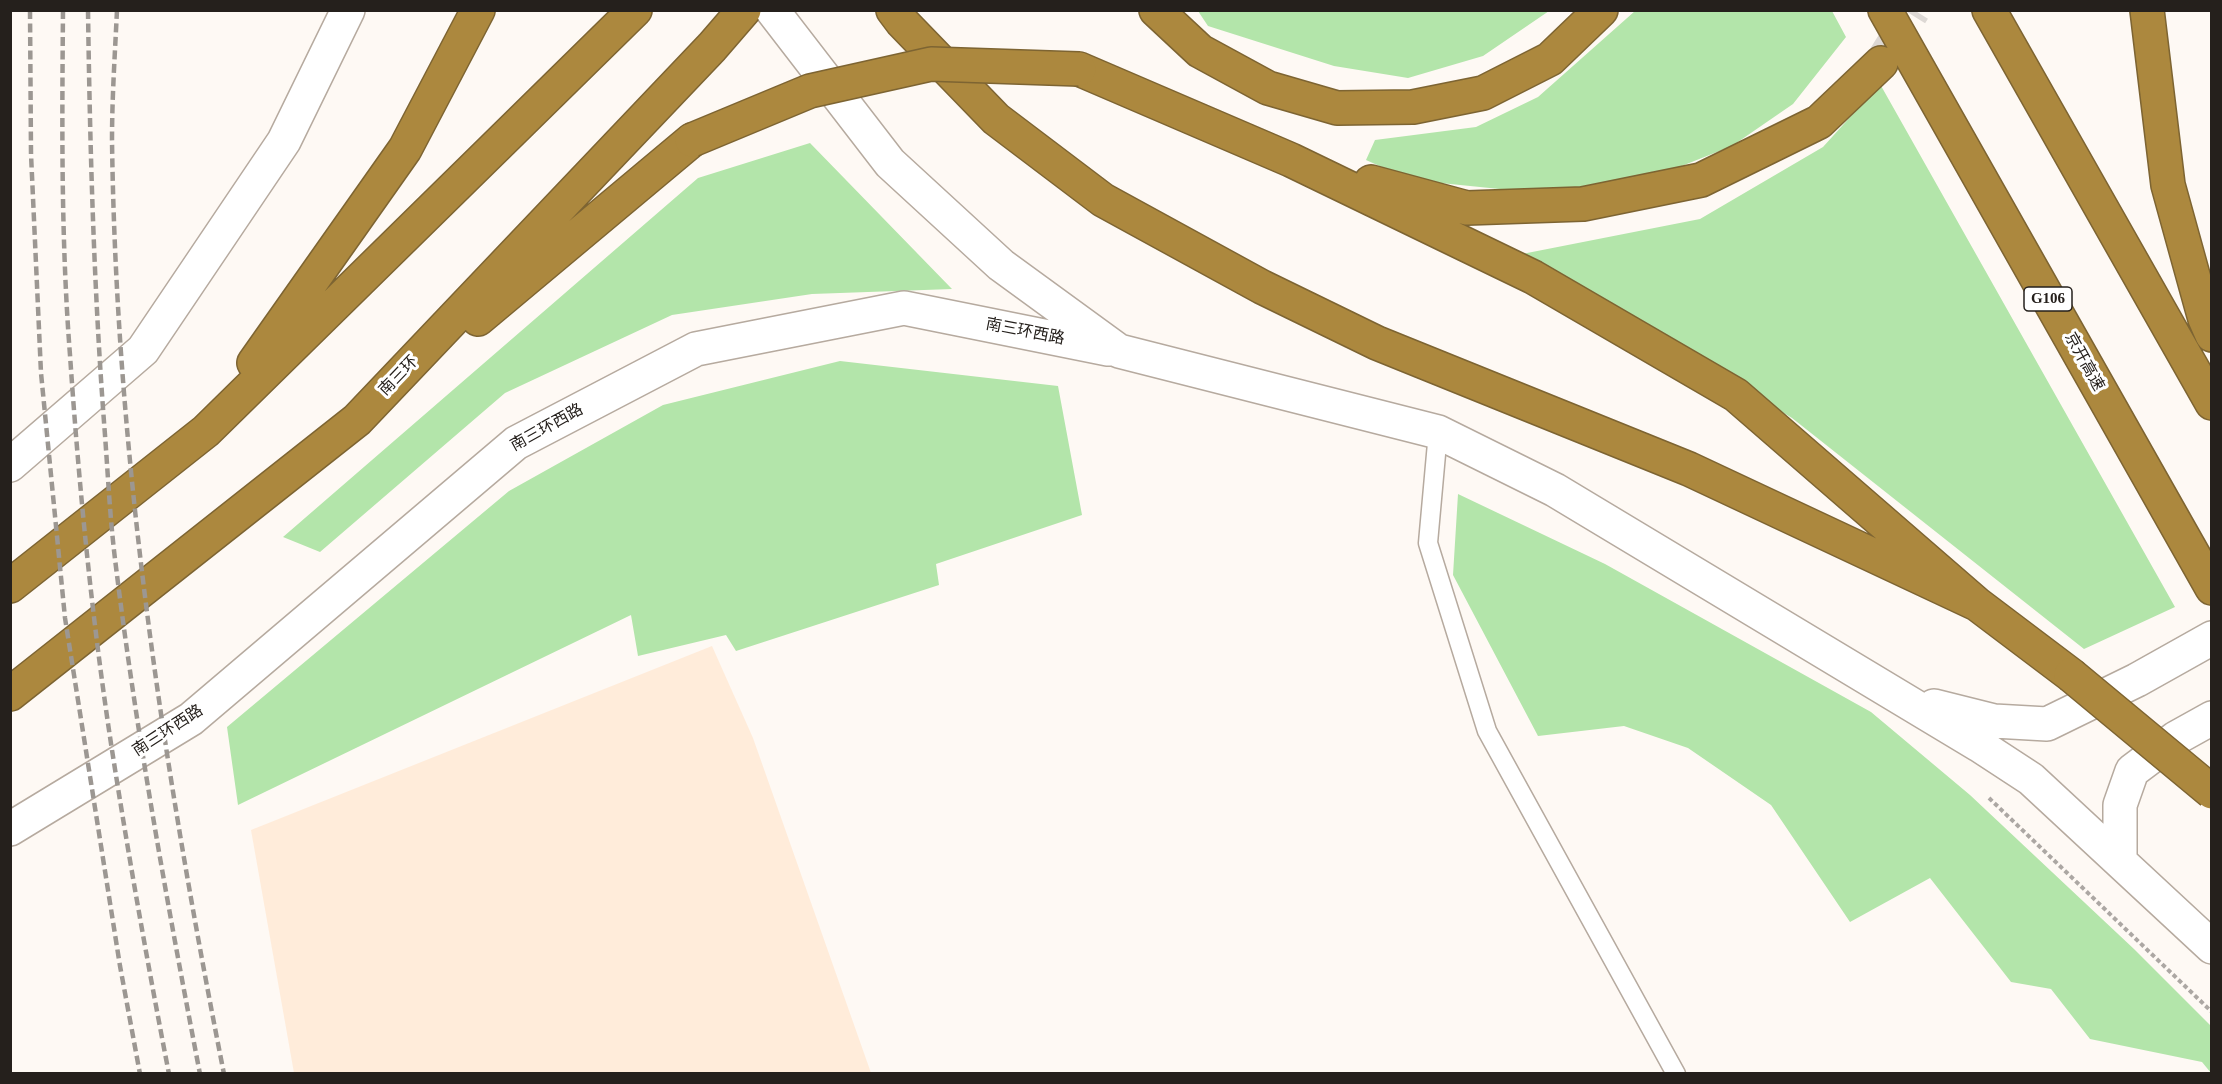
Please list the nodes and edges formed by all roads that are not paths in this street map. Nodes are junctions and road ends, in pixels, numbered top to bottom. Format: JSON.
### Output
{"nodes":[{"id":1,"x":348,"y":10,"type":"edge"},
{"id":2,"x":478,"y":10,"type":"edge"},
{"id":3,"x":634,"y":10,"type":"edge"},
{"id":4,"x":744,"y":10,"type":"edge"},
{"id":5,"x":772,"y":10,"type":"edge"},
{"id":6,"x":893,"y":10,"type":"edge"},
{"id":7,"x":1156,"y":10,"type":"edge"},
{"id":8,"x":1601,"y":10,"type":"edge"},
{"id":9,"x":1885,"y":10,"type":"edge"},
{"id":10,"x":1989,"y":10,"type":"edge"},
{"id":11,"x":2147,"y":10,"type":"edge"},
{"id":12,"x":1881,"y":63,"type":"tunnel mouth"},
{"id":13,"x":1291,"y":160,"type":"junction"},
{"id":14,"x":2211,"y":336,"type":"edge"},
{"id":15,"x":1119,"y":351,"type":"junction"},
{"id":16,"x":2211,"y":403,"type":"edge"},
{"id":17,"x":357,"y":420,"type":"junction"},
{"id":18,"x":206,"y":431,"type":"junction"},
{"id":19,"x":1438,"y":432,"type":"junction"},
{"id":20,"x":10,"y":465,"type":"edge"},
{"id":21,"x":10,"y":586,"type":"edge"},
{"id":22,"x":2211,"y":588,"type":"edge"},
{"id":23,"x":1977,"y":604,"type":"junction"},
{"id":24,"x":2211,"y":638,"type":"edge"},
{"id":25,"x":10,"y":694,"type":"edge"},
{"id":26,"x":1900,"y":698,"type":"junction"},
{"id":27,"x":2211,"y":718,"type":"edge"},
{"id":28,"x":2211,"y":792,"type":"edge"},
{"id":29,"x":10,"y":829,"type":"edge"},
{"id":30,"x":2120,"y":861,"type":"junction"},
{"id":31,"x":2211,"y":946,"type":"edge"},
{"id":32,"x":1676,"y":1074,"type":"edge"}],
"edges":[{"from":1,"to":20,"type":"street"},
{"from":2,"to":18,"type":"highway"},
{"from":3,"to":18,"type":"highway"},
{"from":4,"to":17,"type":"highway","name":"南三环"},
{"from":5,"to":15,"type":"street"},
{"from":6,"to":23,"type":"highway"},
{"from":7,"to":8,"type":"highway"},
{"from":9,"to":22,"type":"highway","name":"京开高速","number":"G106"},
{"from":10,"to":16,"type":"highway"},
{"from":11,"to":14,"type":"highway"},
{"from":12,"to":13,"type":"highway"},
{"from":13,"to":17,"type":"highway","bridge":true},
{"from":13,"to":23,"type":"highway"},
{"from":15,"to":19,"type":"street","name":"南三环西路"},
{"from":15,"to":29,"type":"street","name":"南三环西路"},
{"from":17,"to":25,"type":"highway","name":"南三环"},
{"from":18,"to":21,"type":"highway"},
{"from":19,"to":26,"type":"street","name":"南三环西路"},
{"from":19,"to":32,"type":"lane"},
{"from":23,"to":28,"type":"highway","bridge":true},
{"from":24,"to":26,"type":"street"},
{"from":26,"to":30,"type":"street","name":"南三环西路"},
{"from":27,"to":30,"type":"street"},
{"from":30,"to":31,"type":"street","name":"南三环西路"}]}
